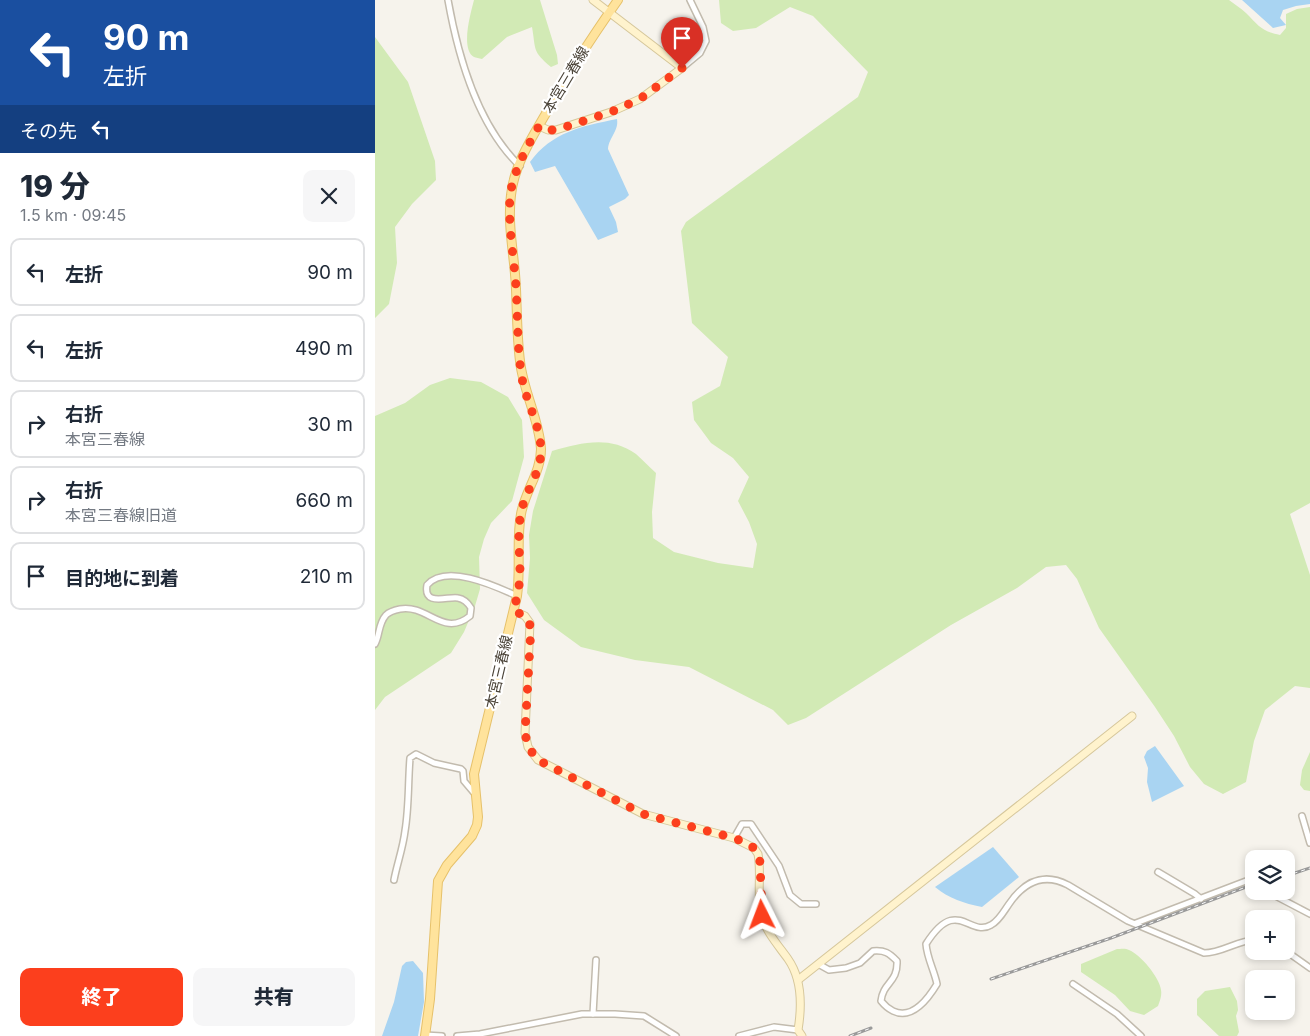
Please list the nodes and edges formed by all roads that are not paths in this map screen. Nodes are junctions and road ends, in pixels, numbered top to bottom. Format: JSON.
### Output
{"nodes":[{"id":1,"x":448,"y":0,"type":"edge"},
{"id":2,"x":593,"y":0,"type":"edge"},
{"id":3,"x":618,"y":0,"type":"edge"},
{"id":4,"x":690,"y":0,"type":"edge"},
{"id":5,"x":609,"y":12,"type":"junction"},
{"id":6,"x":682,"y":68,"type":"junction"},
{"id":7,"x":539,"y":126,"type":"junction"},
{"id":8,"x":520,"y":166,"type":"junction"},
{"id":9,"x":517,"y":596,"type":"junction"},
{"id":10,"x":514,"y":611,"type":"junction"},
{"id":11,"x":375,"y":644,"type":"edge"},
{"id":12,"x":1132,"y":716,"type":"dead end"},
{"id":13,"x":475,"y":794,"type":"junction"},
{"id":14,"x":1303,"y":816,"type":"dead end"},
{"id":15,"x":734,"y":838,"type":"junction"},
{"id":16,"x":1310,"y":843,"type":"edge"},
{"id":17,"x":1158,"y":872,"type":"dead end"},
{"id":18,"x":394,"y":880,"type":"dead end"},
{"id":19,"x":1245,"y":882,"type":"edge"},
{"id":20,"x":1201,"y":899,"type":"junction"},
{"id":21,"x":1283,"y":900,"type":"edge"},
{"id":22,"x":816,"y":904,"type":"dead end"},
{"id":23,"x":1310,"y":914,"type":"edge"},
{"id":24,"x":1136,"y":923,"type":"junction"},
{"id":25,"x":1245,"y":940,"type":"edge"},
{"id":26,"x":1295,"y":957,"type":"edge"},
{"id":27,"x":596,"y":960,"type":"dead end"},
{"id":28,"x":820,"y":965,"type":"junction"},
{"id":29,"x":1310,"y":968,"type":"edge"},
{"id":30,"x":798,"y":980,"type":"junction"},
{"id":31,"x":1073,"y":984,"type":"dead end"},
{"id":32,"x":593,"y":1014,"type":"junction"},
{"id":33,"x":800,"y":1033,"type":"edge"},
{"id":34,"x":425,"y":1036,"type":"edge"},
{"id":35,"x":442,"y":1036,"type":"edge"},
{"id":36,"x":457,"y":1036,"type":"edge"},
{"id":37,"x":676,"y":1036,"type":"edge"},
{"id":38,"x":739,"y":1036,"type":"edge"},
{"id":39,"x":1141,"y":1036,"type":"edge"}],
"edges":[{"from":1,"to":8,"type":"street"},
{"from":2,"to":5,"type":"street"},
{"from":3,"to":5,"type":"main road","name":"本宮三春線"},
{"from":4,"to":6,"type":"street"},
{"from":5,"to":6,"type":"street"},
{"from":5,"to":7,"type":"main road","name":"本宮三春線"},
{"from":6,"to":7,"type":"street"},
{"from":7,"to":8,"type":"main road","name":"本宮三春線"},
{"from":8,"to":9,"type":"main road","name":"本宮三春線"},
{"from":9,"to":10,"type":"main road","name":"本宮三春線"},
{"from":9,"to":11,"type":"street"},
{"from":10,"to":13,"type":"main road","name":"本宮三春線"},
{"from":10,"to":15,"type":"street"},
{"from":12,"to":28,"type":"street"},
{"from":13,"to":18,"type":"street"},
{"from":13,"to":34,"type":"main road","name":"本宮三春線"},
{"from":14,"to":16,"type":"street"},
{"from":15,"to":22,"type":"street"},
{"from":15,"to":30,"type":"street"},
{"from":17,"to":20,"type":"street"},
{"from":19,"to":20,"type":"street"},
{"from":20,"to":24,"type":"street"},
{"from":21,"to":23,"type":"street"},
{"from":24,"to":25,"type":"street"},
{"from":24,"to":28,"type":"street"},
{"from":26,"to":29,"type":"street"},
{"from":27,"to":32,"type":"street"},
{"from":28,"to":30,"type":"street"},
{"from":30,"to":33,"type":"street"},
{"from":31,"to":39,"type":"street"},
{"from":32,"to":36,"type":"street"},
{"from":32,"to":37,"type":"street"},
{"from":33,"to":38,"type":"street"},
{"from":34,"to":35,"type":"street"}]}
